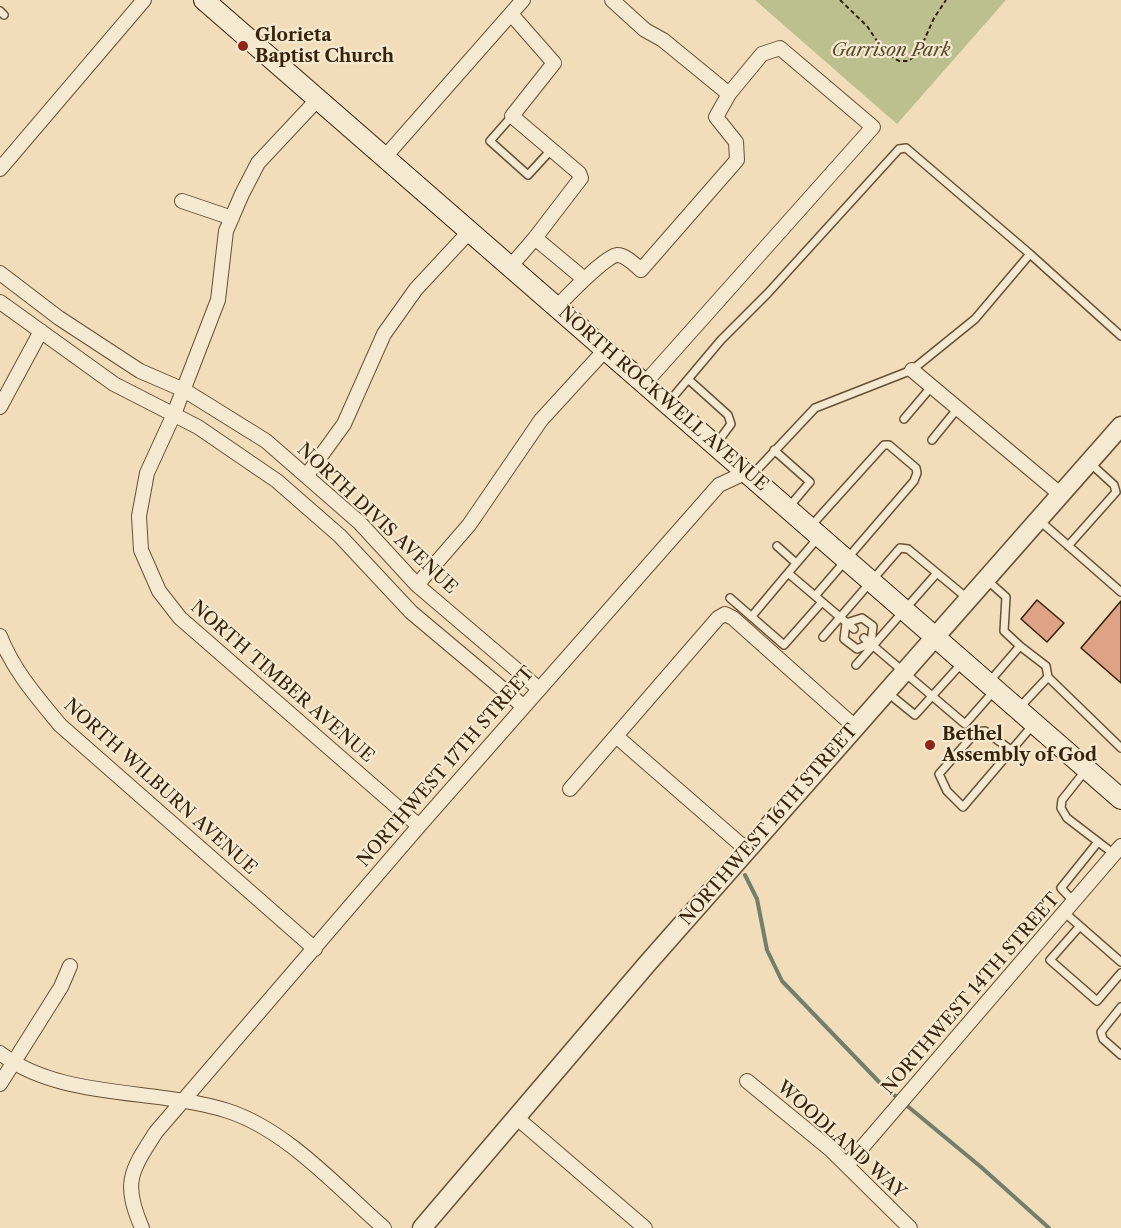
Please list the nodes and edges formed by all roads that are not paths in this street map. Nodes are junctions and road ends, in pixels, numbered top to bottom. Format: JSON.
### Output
{"nodes":[{"id":1,"x":144,"y":0,"type":"edge"},
{"id":2,"x":204,"y":0,"type":"edge"},
{"id":3,"x":523,"y":0,"type":"edge"},
{"id":4,"x":612,"y":0,"type":"edge"},
{"id":5,"x":511,"y":14,"type":"junction"},
{"id":6,"x":729,"y":94,"type":"junction"},
{"id":7,"x":318,"y":100,"type":"junction"},
{"id":8,"x":512,"y":116,"type":"junction"},
{"id":9,"x":551,"y":150,"type":"junction"},
{"id":10,"x":384,"y":158,"type":"junction"},
{"id":11,"x":0,"y":169,"type":"edge"},
{"id":12,"x":182,"y":201,"type":"dead end"},
{"id":13,"x":232,"y":218,"type":"junction"},
{"id":14,"x":469,"y":232,"type":"junction"},
{"id":15,"x":535,"y":238,"type":"junction"},
{"id":16,"x":1030,"y":254,"type":"junction"},
{"id":17,"x":510,"y":267,"type":"junction"},
{"id":18,"x":0,"y":273,"type":"edge"},
{"id":19,"x":584,"y":278,"type":"junction"},
{"id":20,"x":0,"y":302,"type":"edge"},
{"id":21,"x":557,"y":307,"type":"junction"},
{"id":22,"x":42,"y":331,"type":"junction"},
{"id":23,"x":1121,"y":336,"type":"edge"},
{"id":24,"x":606,"y":349,"type":"junction"},
{"id":25,"x":912,"y":370,"type":"junction"},
{"id":26,"x":688,"y":379,"type":"junction"},
{"id":27,"x":645,"y":383,"type":"junction"},
{"id":28,"x":932,"y":386,"type":"junction"},
{"id":29,"x":184,"y":390,"type":"junction"},
{"id":30,"x":667,"y":403,"type":"junction"},
{"id":31,"x":0,"y":407,"type":"edge"},
{"id":32,"x":958,"y":408,"type":"junction"},
{"id":33,"x":174,"y":414,"type":"junction"},
{"id":34,"x":904,"y":418,"type":"dead end"},
{"id":35,"x":1121,"y":426,"type":"edge"},
{"id":36,"x":932,"y":440,"type":"dead end"},
{"id":37,"x":716,"y":445,"type":"junction"},
{"id":38,"x":774,"y":450,"type":"junction"},
{"id":39,"x":1089,"y":462,"type":"junction"},
{"id":40,"x":749,"y":474,"type":"junction"},
{"id":41,"x":307,"y":475,"type":"junction"},
{"id":42,"x":1060,"y":494,"type":"junction"},
{"id":43,"x":788,"y":508,"type":"junction"},
{"id":44,"x":1038,"y":520,"type":"junction"},
{"id":45,"x":814,"y":532,"type":"junction"},
{"id":46,"x":777,"y":546,"type":"dead end"},
{"id":47,"x":1068,"y":546,"type":"junction"},
{"id":48,"x":845,"y":560,"type":"junction"},
{"id":49,"x":796,"y":563,"type":"junction"},
{"id":50,"x":788,"y":573,"type":"junction"},
{"id":51,"x":937,"y":573,"type":"junction"},
{"id":52,"x":985,"y":579,"type":"junction"},
{"id":53,"x":870,"y":581,"type":"junction"},
{"id":54,"x":417,"y":585,"type":"junction"},
{"id":55,"x":1121,"y":592,"type":"edge"},
{"id":56,"x":815,"y":596,"type":"junction"},
{"id":57,"x":730,"y":598,"type":"dead end"},
{"id":58,"x":967,"y":598,"type":"junction"},
{"id":59,"x":822,"y":602,"type":"junction"},
{"id":60,"x":904,"y":611,"type":"junction"},
{"id":61,"x":752,"y":616,"type":"junction"},
{"id":62,"x":840,"y":617,"type":"junction"},
{"id":63,"x":846,"y":622,"type":"junction"},
{"id":64,"x":854,"y":629,"type":"dead end"},
{"id":65,"x":0,"y":636,"type":"edge"},
{"id":66,"x":823,"y":637,"type":"dead end"},
{"id":67,"x":933,"y":637,"type":"junction"},
{"id":68,"x":870,"y":642,"type":"junction"},
{"id":69,"x":1020,"y":646,"type":"junction"},
{"id":70,"x":963,"y":662,"type":"junction"},
{"id":71,"x":856,"y":665,"type":"dead end"},
{"id":72,"x":903,"y":672,"type":"junction"},
{"id":73,"x":1048,"y":677,"type":"junction"},
{"id":74,"x":991,"y":687,"type":"junction"},
{"id":75,"x":538,"y":688,"type":"junction"},
{"id":76,"x":886,"y":691,"type":"junction"},
{"id":77,"x":932,"y":696,"type":"junction"},
{"id":78,"x":523,"y":706,"type":"junction"},
{"id":79,"x":1018,"y":710,"type":"junction"},
{"id":80,"x":1034,"y":724,"type":"junction"},
{"id":81,"x":855,"y":727,"type":"junction"},
{"id":82,"x":616,"y":736,"type":"junction"},
{"id":83,"x":1121,"y":748,"type":"edge"},
{"id":84,"x":1011,"y":750,"type":"junction"},
{"id":85,"x":1086,"y":769,"type":"junction"},
{"id":86,"x":570,"y":789,"type":"dead end"},
{"id":87,"x":1121,"y":799,"type":"edge"},
{"id":88,"x":419,"y":826,"type":"junction"},
{"id":89,"x":1098,"y":842,"type":"junction"},
{"id":90,"x":747,"y":850,"type":"junction"},
{"id":91,"x":1118,"y":850,"type":"edge"},
{"id":92,"x":1069,"y":907,"type":"junction"},
{"id":93,"x":1080,"y":926,"type":"junction"},
{"id":94,"x":315,"y":949,"type":"junction"},
{"id":95,"x":1121,"y":962,"type":"edge"},
{"id":96,"x":70,"y":966,"type":"dead end"},
{"id":97,"x":1121,"y":973,"type":"edge"},
{"id":98,"x":1121,"y":1007,"type":"edge"},
{"id":99,"x":0,"y":1053,"type":"edge"},
{"id":100,"x":1121,"y":1055,"type":"edge"},
{"id":101,"x":12,"y":1063,"type":"junction"},
{"id":102,"x":747,"y":1081,"type":"dead end"},
{"id":103,"x":0,"y":1084,"type":"edge"},
{"id":104,"x":185,"y":1100,"type":"junction"},
{"id":105,"x":517,"y":1118,"type":"junction"},
{"id":106,"x":847,"y":1165,"type":"junction"},
{"id":107,"x":142,"y":1228,"type":"edge"},
{"id":108,"x":384,"y":1228,"type":"edge"},
{"id":109,"x":422,"y":1228,"type":"edge"},
{"id":110,"x":645,"y":1228,"type":"edge"},
{"id":111,"x":910,"y":1228,"type":"edge"}],
"edges":[{"from":1,"to":11,"type":"street"},
{"from":2,"to":7,"type":"main road","name":"NORTH ROCKWELL AVENUE"},
{"from":3,"to":5,"type":"street"},
{"from":4,"to":6,"type":"street"},
{"from":5,"to":8,"type":"street"},
{"from":5,"to":10,"type":"street"},
{"from":6,"to":19,"type":"street"},
{"from":6,"to":27,"type":"street"},
{"from":7,"to":10,"type":"main road","name":"NORTH ROCKWELL AVENUE"},
{"from":7,"to":13,"type":"street","name":"NORTH TIMBER AVENUE"},
{"from":8,"to":9,"type":"street"},
{"from":8,"to":9,"type":"lane"},
{"from":9,"to":15,"type":"street"},
{"from":10,"to":14,"type":"main road","name":"NORTH ROCKWELL AVENUE"},
{"from":12,"to":13,"type":"street"},
{"from":13,"to":29,"type":"street","name":"NORTH TIMBER AVENUE"},
{"from":14,"to":17,"type":"main road","name":"NORTH ROCKWELL AVENUE"},
{"from":14,"to":41,"type":"street"},
{"from":15,"to":17,"type":"street"},
{"from":15,"to":19,"type":"street"},
{"from":16,"to":23,"type":"lane"},
{"from":16,"to":25,"type":"lane"},
{"from":16,"to":26,"type":"lane"},
{"from":17,"to":21,"type":"main road","name":"NORTH ROCKWELL AVENUE"},
{"from":18,"to":29,"type":"street","name":"NORTH DIVIS AVENUE"},
{"from":19,"to":21,"type":"street"},
{"from":20,"to":22,"type":"street","name":"NORTH DIVIS AVENUE"},
{"from":21,"to":24,"type":"main road","name":"NORTH ROCKWELL AVENUE"},
{"from":22,"to":31,"type":"street"},
{"from":22,"to":33,"type":"street","name":"NORTH DIVIS AVENUE"},
{"from":24,"to":27,"type":"main road","name":"NORTH ROCKWELL AVENUE"},
{"from":24,"to":54,"type":"street"},
{"from":25,"to":28,"type":"street"},
{"from":25,"to":38,"type":"lane"},
{"from":26,"to":30,"type":"lane"},
{"from":26,"to":37,"type":"lane"},
{"from":27,"to":30,"type":"main road","name":"NORTH ROCKWELL AVENUE"},
{"from":28,"to":32,"type":"street"},
{"from":28,"to":34,"type":"lane"},
{"from":29,"to":33,"type":"street","name":"NORTH TIMBER AVENUE"},
{"from":29,"to":41,"type":"street","name":"NORTH DIVIS AVENUE"},
{"from":30,"to":37,"type":"main road","name":"NORTH ROCKWELL AVENUE"},
{"from":32,"to":36,"type":"lane"},
{"from":32,"to":42,"type":"street"},
{"from":33,"to":78,"type":"street","name":"NORTH DIVIS AVENUE"},
{"from":33,"to":88,"type":"street","name":"NORTH TIMBER AVENUE"},
{"from":35,"to":39,"type":"street","name":"NORTHWEST 16TH STREET"},
{"from":37,"to":40,"type":"main road","name":"NORTH ROCKWELL AVENUE"},
{"from":38,"to":40,"type":"lane"},
{"from":38,"to":43,"type":"lane"},
{"from":39,"to":42,"type":"street","name":"NORTHWEST 16TH STREET"},
{"from":39,"to":47,"type":"lane"},
{"from":40,"to":43,"type":"main road","name":"NORTH ROCKWELL AVENUE"},
{"from":40,"to":75,"type":"street","name":"NORTHWEST 17TH STREET"},
{"from":41,"to":54,"type":"street","name":"NORTH DIVIS AVENUE"},
{"from":42,"to":44,"type":"street","name":"NORTHWEST 16TH STREET"},
{"from":43,"to":45,"type":"main road","name":"NORTH ROCKWELL AVENUE"},
{"from":44,"to":47,"type":"lane"},
{"from":44,"to":52,"type":"street","name":"NORTHWEST 16TH STREET"},
{"from":45,"to":48,"type":"main road","name":"NORTH ROCKWELL AVENUE"},
{"from":45,"to":48,"type":"lane"},
{"from":45,"to":49,"type":"lane"},
{"from":46,"to":49,"type":"lane"},
{"from":47,"to":55,"type":"lane"},
{"from":48,"to":53,"type":"main road","name":"NORTH ROCKWELL AVENUE"},
{"from":48,"to":56,"type":"lane"},
{"from":49,"to":50,"type":"lane"},
{"from":50,"to":56,"type":"lane"},
{"from":50,"to":61,"type":"lane"},
{"from":51,"to":53,"type":"lane"},
{"from":51,"to":58,"type":"lane"},
{"from":51,"to":60,"type":"lane"},
{"from":52,"to":58,"type":"street","name":"NORTHWEST 16TH STREET"},
{"from":52,"to":69,"type":"lane"},
{"from":53,"to":60,"type":"main road","name":"NORTH ROCKWELL AVENUE"},
{"from":53,"to":62,"type":"lane"},
{"from":54,"to":75,"type":"street","name":"NORTH DIVIS AVENUE"},
{"from":56,"to":59,"type":"lane"},
{"from":57,"to":61,"type":"lane"},
{"from":58,"to":67,"type":"street","name":"NORTHWEST 16TH STREET"},
{"from":59,"to":61,"type":"lane"},
{"from":59,"to":62,"type":"lane"},
{"from":60,"to":67,"type":"main road","name":"NORTH ROCKWELL AVENUE"},
{"from":60,"to":68,"type":"lane"},
{"from":62,"to":63,"type":"lane"},
{"from":62,"to":66,"type":"lane"},
{"from":63,"to":64,"type":"lane"},
{"from":63,"to":68,"type":"lane"},
{"from":63,"to":68,"type":"lane"},
{"from":65,"to":94,"type":"street","name":"NORTH WILBURN AVENUE"},
{"from":67,"to":70,"type":"main road","name":"NORTH ROCKWELL AVENUE"},
{"from":67,"to":72,"type":"street","name":"NORTHWEST 16TH STREET"},
{"from":68,"to":71,"type":"lane"},
{"from":68,"to":72,"type":"lane"},
{"from":69,"to":73,"type":"lane"},
{"from":69,"to":74,"type":"lane"},
{"from":70,"to":74,"type":"main road","name":"NORTH ROCKWELL AVENUE"},
{"from":70,"to":77,"type":"lane"},
{"from":72,"to":76,"type":"street","name":"NORTHWEST 16TH STREET"},
{"from":72,"to":77,"type":"lane"},
{"from":73,"to":79,"type":"lane"},
{"from":73,"to":83,"type":"lane"},
{"from":74,"to":77,"type":"lane"},
{"from":74,"to":79,"type":"main road","name":"NORTH ROCKWELL AVENUE"},
{"from":75,"to":78,"type":"street","name":"NORTHWEST 17TH STREET"},
{"from":76,"to":77,"type":"lane"},
{"from":76,"to":81,"type":"street","name":"NORTHWEST 16TH STREET"},
{"from":78,"to":88,"type":"street","name":"NORTHWEST 17TH STREET"},
{"from":79,"to":80,"type":"main road","name":"NORTH ROCKWELL AVENUE"},
{"from":80,"to":84,"type":"lane"},
{"from":80,"to":85,"type":"main road","name":"NORTH ROCKWELL AVENUE"},
{"from":81,"to":82,"type":"street"},
{"from":81,"to":90,"type":"street","name":"NORTHWEST 16TH STREET"},
{"from":82,"to":86,"type":"street"},
{"from":82,"to":90,"type":"street"},
{"from":84,"to":84,"type":"lane"},
{"from":85,"to":87,"type":"main road","name":"NORTH ROCKWELL AVENUE"},
{"from":85,"to":89,"type":"lane"},
{"from":88,"to":94,"type":"street","name":"NORTHWEST 17TH STREET"},
{"from":89,"to":91,"type":"lane"},
{"from":89,"to":92,"type":"lane"},
{"from":90,"to":105,"type":"street","name":"NORTHWEST 16TH STREET"},
{"from":91,"to":92,"type":"street","name":"NORTHWEST 14TH STREET"},
{"from":92,"to":93,"type":"lane"},
{"from":92,"to":106,"type":"street","name":"NORTHWEST 14TH STREET"},
{"from":93,"to":95,"type":"lane"},
{"from":93,"to":97,"type":"lane"},
{"from":94,"to":104,"type":"street","name":"NORTHWEST 17TH STREET"},
{"from":96,"to":101,"type":"street"},
{"from":98,"to":100,"type":"lane"},
{"from":99,"to":101,"type":"street"},
{"from":101,"to":103,"type":"street"},
{"from":101,"to":104,"type":"street"},
{"from":102,"to":106,"type":"street","name":"WOODLAND WAY"},
{"from":104,"to":107,"type":"street","name":"NORTHWEST 17TH STREET"},
{"from":104,"to":108,"type":"street"},
{"from":105,"to":109,"type":"street","name":"NORTHWEST 16TH STREET"},
{"from":105,"to":110,"type":"street"},
{"from":106,"to":111,"type":"street","name":"WOODLAND WAY"}]}
